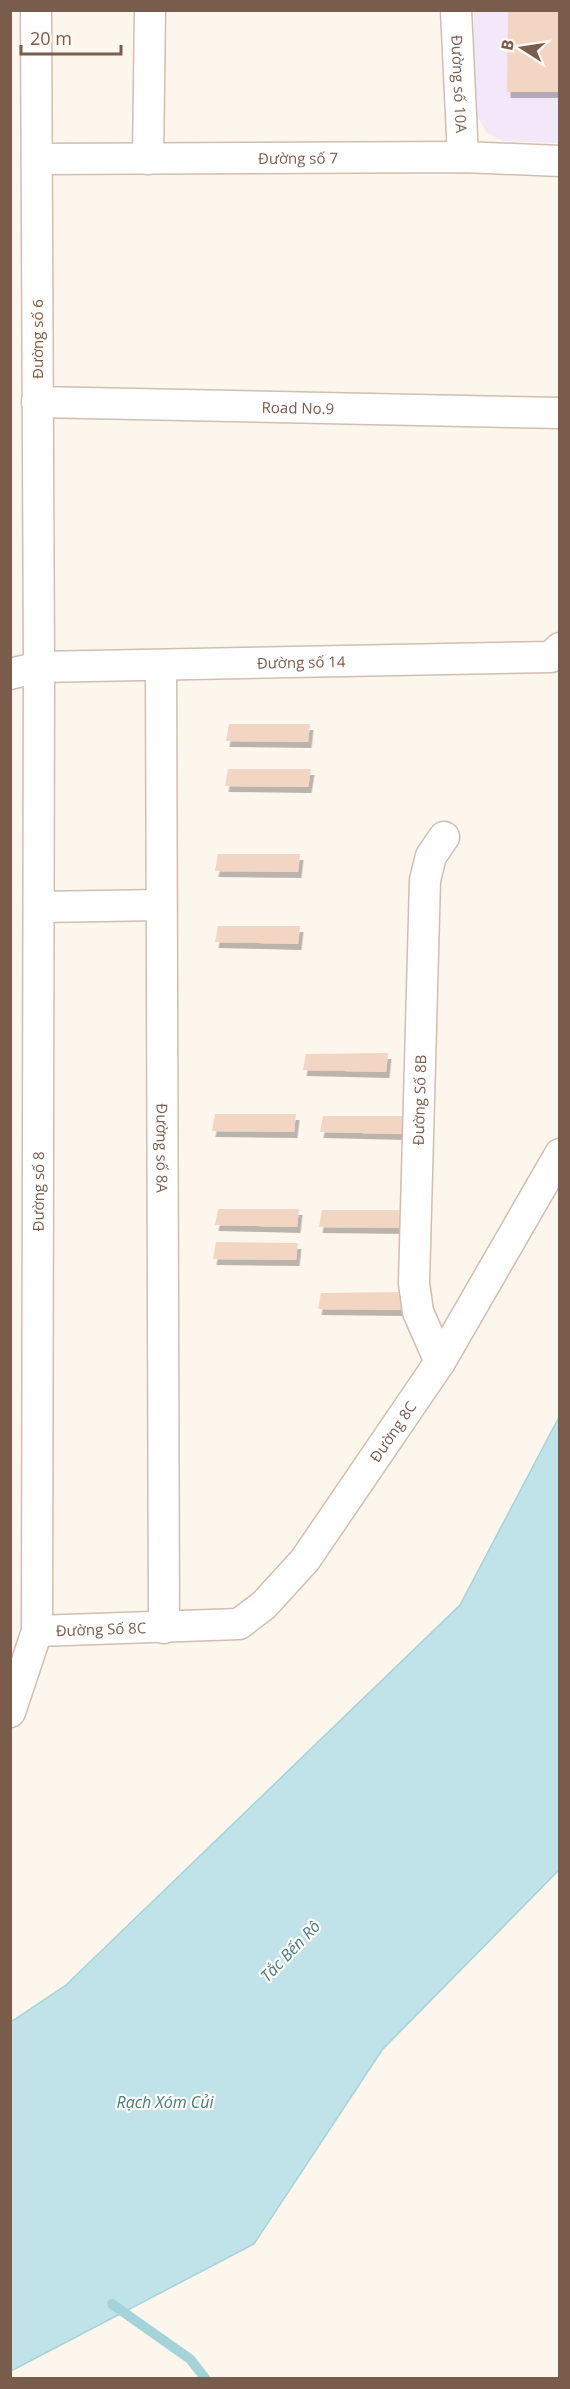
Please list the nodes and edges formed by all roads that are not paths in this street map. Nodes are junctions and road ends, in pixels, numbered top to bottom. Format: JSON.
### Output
{"nodes":[{"id":1,"x":36,"y":10,"type":"edge"},
{"id":2,"x":150,"y":10,"type":"edge"},
{"id":3,"x":456,"y":10,"type":"edge"},
{"id":4,"x":463,"y":157,"type":"junction"},
{"id":5,"x":37,"y":159,"type":"junction"},
{"id":6,"x":148,"y":159,"type":"junction"},
{"id":7,"x":560,"y":161,"type":"edge"},
{"id":8,"x":37,"y":402,"type":"junction"},
{"id":9,"x":560,"y":413,"type":"edge"},
{"id":10,"x":560,"y":648,"type":"edge"},
{"id":11,"x":161,"y":666,"type":"junction"},
{"id":12,"x":39,"y":667,"type":"junction"},
{"id":13,"x":10,"y":674,"type":"edge"},
{"id":14,"x":444,"y":837,"type":"dead end"},
{"id":15,"x":161,"y":905,"type":"junction"},
{"id":16,"x":39,"y":907,"type":"junction"},
{"id":17,"x":560,"y":1154,"type":"edge"},
{"id":18,"x":440,"y":1362,"type":"junction"},
{"id":19,"x":164,"y":1628,"type":"junction"},
{"id":20,"x":37,"y":1631,"type":"junction"},
{"id":21,"x":10,"y":1712,"type":"edge"}],
"edges":[{"from":1,"to":5,"type":"street","name":"Đường số 6"},
{"from":2,"to":6,"type":"street"},
{"from":3,"to":4,"type":"street","name":"Đường số 10A"},
{"from":4,"to":6,"type":"street","name":"Đường số 7"},
{"from":4,"to":7,"type":"street","name":"Đường số 7"},
{"from":5,"to":6,"type":"street","name":"Đường số 7"},
{"from":5,"to":8,"type":"street","name":"Đường số 6"},
{"from":8,"to":9,"type":"street","name":"Road No.9"},
{"from":8,"to":12,"type":"street","name":"Đường số 6"},
{"from":10,"to":11,"type":"street","name":"Đường số 14"},
{"from":11,"to":12,"type":"street","name":"Đường số 14"},
{"from":11,"to":15,"type":"street","name":"Đường số 8A"},
{"from":12,"to":13,"type":"street"},
{"from":12,"to":16,"type":"street","name":"Đường số 8"},
{"from":14,"to":18,"type":"street","name":"Đường Số 8B"},
{"from":15,"to":16,"type":"street"},
{"from":15,"to":19,"type":"street","name":"Đường số 8A"},
{"from":16,"to":20,"type":"street","name":"Đường số 8"},
{"from":17,"to":18,"type":"street","name":"Đường 8C"},
{"from":18,"to":19,"type":"street","name":"Đường 8C"},
{"from":19,"to":20,"type":"street","name":"Đường Số 8C"},
{"from":20,"to":21,"type":"street","name":"Đường số 8"}]}
